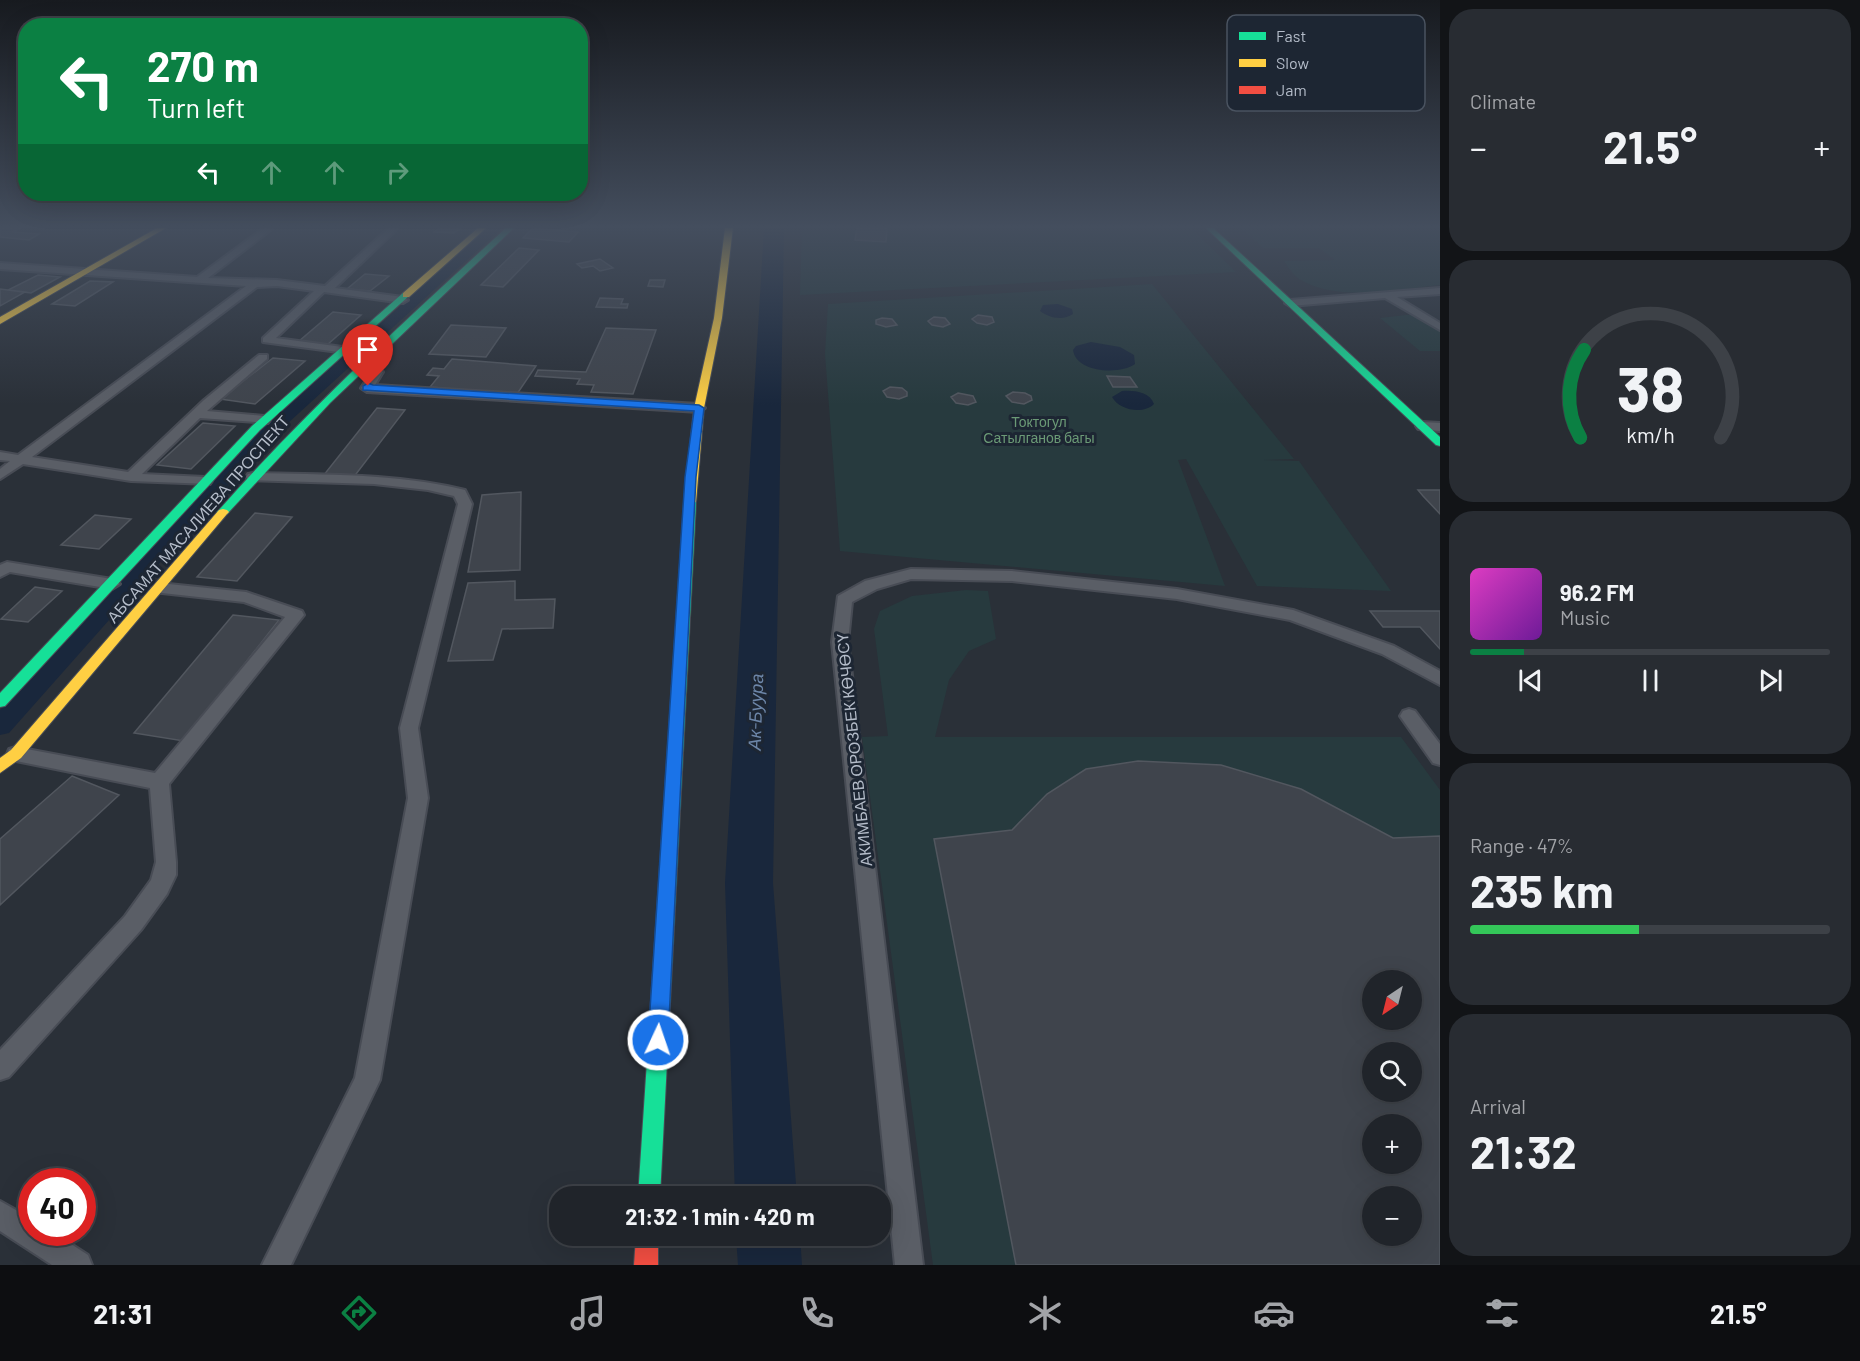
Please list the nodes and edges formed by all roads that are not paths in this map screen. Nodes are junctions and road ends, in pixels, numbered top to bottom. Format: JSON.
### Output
{"nodes":[{"id":1,"x":60,"y":287,"type":"edge"},
{"id":2,"x":251,"y":287,"type":"edge"},
{"id":3,"x":304,"y":287,"type":"edge"},
{"id":4,"x":327,"y":287,"type":"edge"},
{"id":5,"x":417,"y":287,"type":"edge"},
{"id":6,"x":447,"y":287,"type":"edge"},
{"id":7,"x":722,"y":287,"type":"edge"},
{"id":8,"x":1273,"y":287,"type":"edge"},
{"id":9,"x":324,"y":290,"type":"junction"},
{"id":10,"x":1440,"y":291,"type":"edge"},
{"id":11,"x":1386,"y":295,"type":"junction"},
{"id":12,"x":403,"y":300,"type":"junction"},
{"id":13,"x":1290,"y":303,"type":"junction"},
{"id":14,"x":0,"y":321,"type":"edge"},
{"id":15,"x":1440,"y":327,"type":"edge"},
{"id":16,"x":346,"y":350,"type":"junction"},
{"id":17,"x":263,"y":357,"type":"dead end"},
{"id":18,"x":359,"y":369,"type":"junction"},
{"id":19,"x":208,"y":403,"type":"junction"},
{"id":20,"x":699,"y":408,"type":"junction"},
{"id":21,"x":276,"y":410,"type":"junction"},
{"id":22,"x":197,"y":414,"type":"junction"},
{"id":23,"x":264,"y":420,"type":"junction"},
{"id":24,"x":1422,"y":426,"type":"junction"},
{"id":25,"x":1440,"y":427,"type":"edge"},
{"id":26,"x":1440,"y":444,"type":"edge"},
{"id":27,"x":0,"y":456,"type":"edge"},
{"id":28,"x":21,"y":459,"type":"junction"},
{"id":29,"x":0,"y":475,"type":"edge"},
{"id":30,"x":131,"y":477,"type":"junction"},
{"id":31,"x":253,"y":477,"type":"junction"},
{"id":32,"x":205,"y":481,"type":"junction"},
{"id":33,"x":0,"y":572,"type":"edge"},
{"id":34,"x":112,"y":584,"type":"junction"},
{"id":35,"x":159,"y":588,"type":"junction"},
{"id":36,"x":1440,"y":679,"type":"edge"},
{"id":37,"x":0,"y":702,"type":"edge"},
{"id":38,"x":1409,"y":716,"type":"dead end"},
{"id":39,"x":16,"y":754,"type":"junction"},
{"id":40,"x":1440,"y":758,"type":"edge"},
{"id":41,"x":0,"y":767,"type":"edge"},
{"id":42,"x":159,"y":782,"type":"junction"},
{"id":43,"x":0,"y":1068,"type":"edge"},
{"id":44,"x":650,"y":1186,"type":"edge"},
{"id":45,"x":0,"y":1215,"type":"edge"},
{"id":46,"x":647,"y":1246,"type":"edge"},
{"id":47,"x":78,"y":1265,"type":"edge"},
{"id":48,"x":276,"y":1265,"type":"edge"},
{"id":49,"x":646,"y":1265,"type":"edge"},
{"id":50,"x":909,"y":1265,"type":"edge"}],
"edges":[{"from":1,"to":14,"type":"main road"},
{"from":2,"to":28,"type":"street"},
{"from":3,"to":9,"type":"street"},
{"from":4,"to":9,"type":"street"},
{"from":5,"to":12,"type":"main road","name":"АБСАМАТ МАСАЛИЕВА ПРОСПЕКТ"},
{"from":6,"to":18,"type":"main road","name":"АБСАМАТ МАСАЛИЕВА ПРОСПЕКТ"},
{"from":7,"to":20,"type":"main road"},
{"from":8,"to":13,"type":"main road"},
{"from":9,"to":12,"type":"street"},
{"from":9,"to":16,"type":"street"},
{"from":10,"to":11,"type":"street"},
{"from":11,"to":13,"type":"street"},
{"from":11,"to":15,"type":"street"},
{"from":12,"to":16,"type":"main road","name":"АБСАМАТ МАСАЛИЕВА ПРОСПЕКТ"},
{"from":13,"to":24,"type":"main road"},
{"from":16,"to":21,"type":"main road","name":"АБСАМАТ МАСАЛИЕВА ПРОСПЕКТ"},
{"from":17,"to":19,"type":"street"},
{"from":18,"to":20,"type":"street"},
{"from":18,"to":31,"type":"main road","name":"АБСАМАТ МАСАЛИЕВА ПРОСПЕКТ"},
{"from":19,"to":21,"type":"street"},
{"from":19,"to":22,"type":"street"},
{"from":20,"to":44,"type":"main road"},
{"from":21,"to":23,"type":"main road","name":"АБСАМАТ МАСАЛИЕВА ПРОСПЕКТ"},
{"from":22,"to":23,"type":"street"},
{"from":22,"to":30,"type":"street"},
{"from":23,"to":32,"type":"main road","name":"АБСАМАТ МАСАЛИЕВА ПРОСПЕКТ"},
{"from":24,"to":25,"type":"street"},
{"from":24,"to":26,"type":"main road"},
{"from":27,"to":28,"type":"street"},
{"from":28,"to":29,"type":"street"},
{"from":28,"to":30,"type":"street"},
{"from":30,"to":32,"type":"street"},
{"from":31,"to":35,"type":"main road","name":"АБСАМАТ МАСАЛИЕВА ПРОСПЕКТ"},
{"from":31,"to":48,"type":"street"},
{"from":32,"to":34,"type":"main road","name":"АБСАМАТ МАСАЛИЕВА ПРОСПЕКТ"},
{"from":33,"to":34,"type":"street"},
{"from":34,"to":37,"type":"main road","name":"АБСАМАТ МАСАЛИЕВА ПРОСПЕКТ"},
{"from":35,"to":39,"type":"main road","name":"АБСАМАТ МАСАЛИЕВА ПРОСПЕКТ"},
{"from":35,"to":42,"type":"street"},
{"from":36,"to":50,"type":"street","name":"АКИМБАЕВ ОРОЗБЕК КӨЧӨСҮ"},
{"from":38,"to":40,"type":"street"},
{"from":39,"to":41,"type":"main road","name":"АБСАМАТ МАСАЛИЕВА ПРОСПЕКТ"},
{"from":39,"to":42,"type":"street"},
{"from":42,"to":43,"type":"street"},
{"from":45,"to":47,"type":"street"},
{"from":46,"to":49,"type":"main road"}]}
